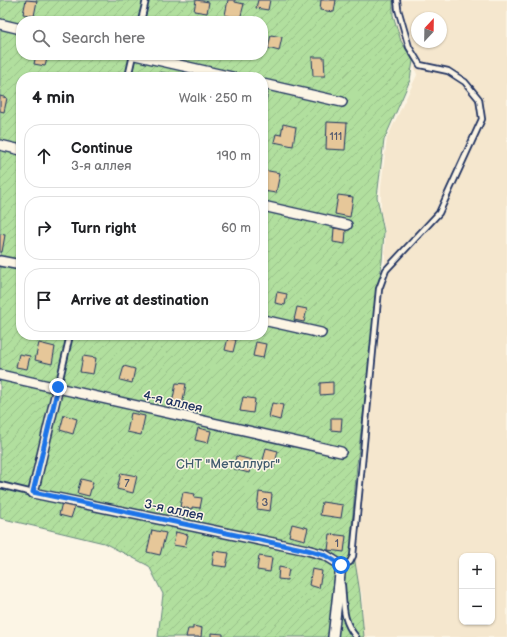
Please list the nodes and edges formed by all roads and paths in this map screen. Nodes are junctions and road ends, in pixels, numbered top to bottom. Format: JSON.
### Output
{"nodes":[{"id":1,"x":146,"y":0,"type":"edge"},
{"id":2,"x":397,"y":0,"type":"edge"},
{"id":3,"x":142,"y":16,"type":"edge"},
{"id":4,"x":0,"y":24,"type":"edge"},
{"id":5,"x":16,"y":28,"type":"edge"},
{"id":6,"x":133,"y":60,"type":"edge"},
{"id":7,"x":156,"y":60,"type":"edge"},
{"id":8,"x":129,"y":72,"type":"edge"},
{"id":9,"x":210,"y":72,"type":"edge"},
{"id":10,"x":268,"y":85,"type":"edge"},
{"id":11,"x":342,"y":102,"type":"dead end"},
{"id":12,"x":0,"y":145,"type":"edge"},
{"id":13,"x":16,"y":149,"type":"edge"},
{"id":14,"x":268,"y":207,"type":"edge"},
{"id":15,"x":347,"y":225,"type":"dead end"},
{"id":16,"x":0,"y":261,"type":"edge"},
{"id":17,"x":16,"y":264,"type":"edge"},
{"id":18,"x":268,"y":321,"type":"edge"},
{"id":19,"x":321,"y":333,"type":"dead end"},
{"id":20,"x":69,"y":340,"type":"edge"},
{"id":21,"x":0,"y":374,"type":"edge"},
{"id":22,"x":58,"y":387,"type":"junction"},
{"id":23,"x":341,"y":452,"type":"dead end"},
{"id":24,"x":0,"y":485,"type":"edge"},
{"id":25,"x":33,"y":492,"type":"junction"},
{"id":26,"x":341,"y":565,"type":"junction"},
{"id":27,"x":333,"y":637,"type":"edge"},
{"id":28,"x":356,"y":637,"type":"edge"}],
"edges":[{"from":1,"to":3,"type":"lane"},
{"from":2,"to":26,"type":"lane"},
{"from":4,"to":5,"type":"street"},
{"from":6,"to":8,"type":"lane"},
{"from":7,"to":9,"type":"street"},
{"from":10,"to":11,"type":"street"},
{"from":12,"to":13,"type":"street"},
{"from":14,"to":15,"type":"street"},
{"from":16,"to":17,"type":"street"},
{"from":18,"to":19,"type":"street"},
{"from":20,"to":22,"type":"lane"},
{"from":21,"to":22,"type":"street","name":"4-я аллея"},
{"from":22,"to":23,"type":"street","name":"4-я аллея"},
{"from":22,"to":25,"type":"street"},
{"from":24,"to":25,"type":"lane","name":"3-я аллея"},
{"from":25,"to":26,"type":"street","name":"3-я аллея"},
{"from":26,"to":27,"type":"street"},
{"from":26,"to":28,"type":"lane"}]}
